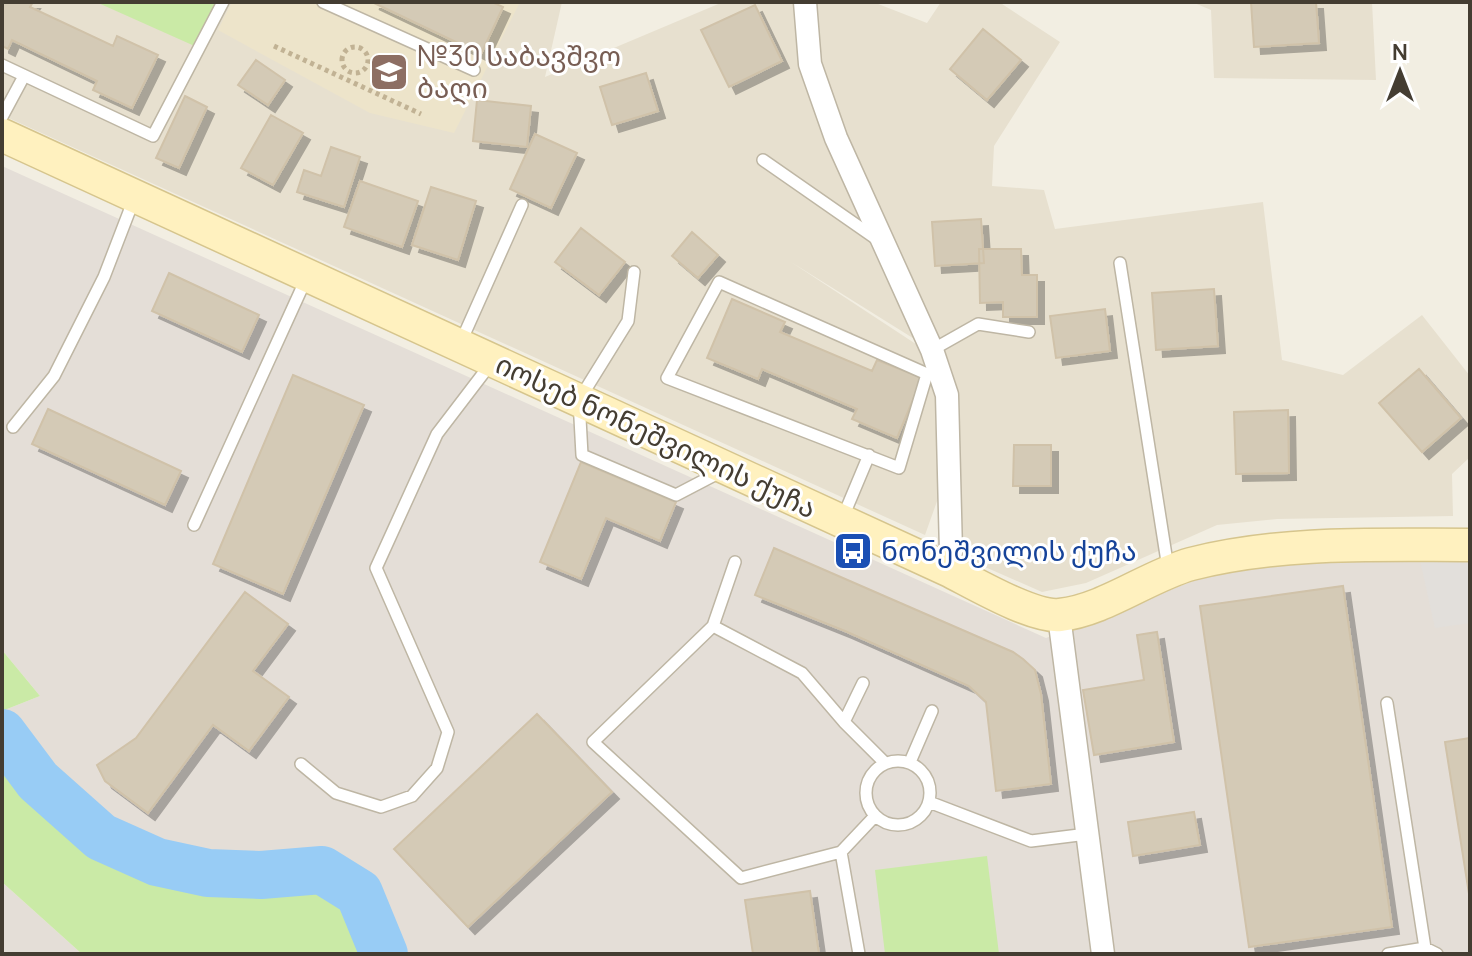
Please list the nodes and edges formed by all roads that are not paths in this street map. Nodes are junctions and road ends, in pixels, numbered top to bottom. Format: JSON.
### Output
{"nodes":[{"id":1,"x":223,"y":2,"type":"edge"},
{"id":2,"x":323,"y":2,"type":"edge"},
{"id":3,"x":805,"y":2,"type":"edge"},
{"id":4,"x":2,"y":65,"type":"edge"},
{"id":5,"x":474,"y":70,"type":"dead end"},
{"id":6,"x":24,"y":76,"type":"junction"},
{"id":7,"x":2,"y":117,"type":"edge"},
{"id":8,"x":2,"y":135,"type":"edge"},
{"id":9,"x":763,"y":160,"type":"dead end"},
{"id":10,"x":135,"y":196,"type":"junction"},
{"id":11,"x":522,"y":205,"type":"dead end"},
{"id":12,"x":885,"y":245,"type":"junction"},
{"id":13,"x":1120,"y":263,"type":"dead end"},
{"id":14,"x":634,"y":272,"type":"dead end"},
{"id":15,"x":308,"y":275,"type":"junction"},
{"id":16,"x":1029,"y":332,"type":"dead end"},
{"id":17,"x":460,"y":345,"type":"junction"},
{"id":18,"x":932,"y":350,"type":"junction"},
{"id":19,"x":493,"y":360,"type":"junction"},
{"id":20,"x":579,"y":400,"type":"junction"},
{"id":21,"x":13,"y":427,"type":"dead end"},
{"id":22,"x":869,"y":455,"type":"junction"},
{"id":23,"x":726,"y":469,"type":"junction"},
{"id":24,"x":841,"y":521,"type":"junction"},
{"id":25,"x":194,"y":525,"type":"dead end"},
{"id":26,"x":1470,"y":545,"type":"edge"},
{"id":27,"x":735,"y":562,"type":"dead end"},
{"id":28,"x":948,"y":570,"type":"junction"},
{"id":29,"x":1168,"y":573,"type":"junction"},
{"id":30,"x":1059,"y":616,"type":"junction"},
{"id":31,"x":713,"y":626,"type":"junction"},
{"id":32,"x":863,"y":683,"type":"dead end"},
{"id":33,"x":1387,"y":703,"type":"dead end"},
{"id":34,"x":932,"y":711,"type":"dead end"},
{"id":35,"x":844,"y":722,"type":"junction"},
{"id":36,"x":910,"y":762,"type":"junction"},
{"id":37,"x":885,"y":763,"type":"junction"},
{"id":38,"x":301,"y":764,"type":"dead end"},
{"id":39,"x":929,"y":802,"type":"junction"},
{"id":40,"x":875,"y":816,"type":"junction"},
{"id":41,"x":1087,"y":834,"type":"junction"},
{"id":42,"x":841,"y":852,"type":"junction"},
{"id":43,"x":1425,"y":948,"type":"junction"},
{"id":44,"x":859,"y":954,"type":"edge"},
{"id":45,"x":1103,"y":954,"type":"edge"},
{"id":46,"x":1388,"y":954,"type":"edge"},
{"id":47,"x":1437,"y":954,"type":"edge"}],
"edges":[{"from":1,"to":6,"type":"lane"},
{"from":2,"to":5,"type":"lane"},
{"from":3,"to":12,"type":"street"},
{"from":4,"to":6,"type":"lane"},
{"from":6,"to":7,"type":"lane"},
{"from":8,"to":10,"type":"street","name":"იოსებ ნონეშვილის ქუჩა"},
{"from":9,"to":12,"type":"lane"},
{"from":10,"to":15,"type":"street","name":"იოსებ ნონეშვილის ქუჩა"},
{"from":10,"to":21,"type":"lane"},
{"from":11,"to":17,"type":"lane"},
{"from":12,"to":18,"type":"street"},
{"from":13,"to":29,"type":"lane"},
{"from":14,"to":20,"type":"lane"},
{"from":15,"to":17,"type":"street","name":"იოსებ ნონეშვილის ქუჩა"},
{"from":15,"to":25,"type":"lane"},
{"from":16,"to":18,"type":"lane"},
{"from":17,"to":19,"type":"street","name":"იოსებ ნონეშვილის ქუჩა"},
{"from":18,"to":28,"type":"street"},
{"from":19,"to":20,"type":"street","name":"იოსებ ნონეშვილის ქუჩა"},
{"from":19,"to":38,"type":"lane"},
{"from":20,"to":23,"type":"street","name":"იოსებ ნონეშვილის ქუჩა"},
{"from":20,"to":23,"type":"lane"},
{"from":22,"to":22,"type":"lane"},
{"from":22,"to":24,"type":"lane"},
{"from":23,"to":24,"type":"street","name":"იოსებ ნონეშვილის ქუჩა"},
{"from":24,"to":28,"type":"street","name":"იოსებ ნონეშვილის ქუჩა"},
{"from":26,"to":29,"type":"street"},
{"from":27,"to":31,"type":"lane"},
{"from":28,"to":30,"type":"street","name":"იოსებ ნონეშვილის ქუჩა"},
{"from":29,"to":30,"type":"street"},
{"from":30,"to":41,"type":"street"},
{"from":31,"to":35,"type":"lane"},
{"from":31,"to":42,"type":"lane"},
{"from":32,"to":35,"type":"lane"},
{"from":33,"to":43,"type":"lane"},
{"from":34,"to":36,"type":"lane"},
{"from":35,"to":37,"type":"lane"},
{"from":36,"to":37,"type":"lane"},
{"from":36,"to":39,"type":"lane"},
{"from":37,"to":40,"type":"lane"},
{"from":39,"to":40,"type":"lane"},
{"from":39,"to":41,"type":"lane"},
{"from":40,"to":42,"type":"lane"},
{"from":41,"to":45,"type":"street"},
{"from":42,"to":44,"type":"lane"},
{"from":43,"to":46,"type":"lane"},
{"from":43,"to":47,"type":"lane"}]}
